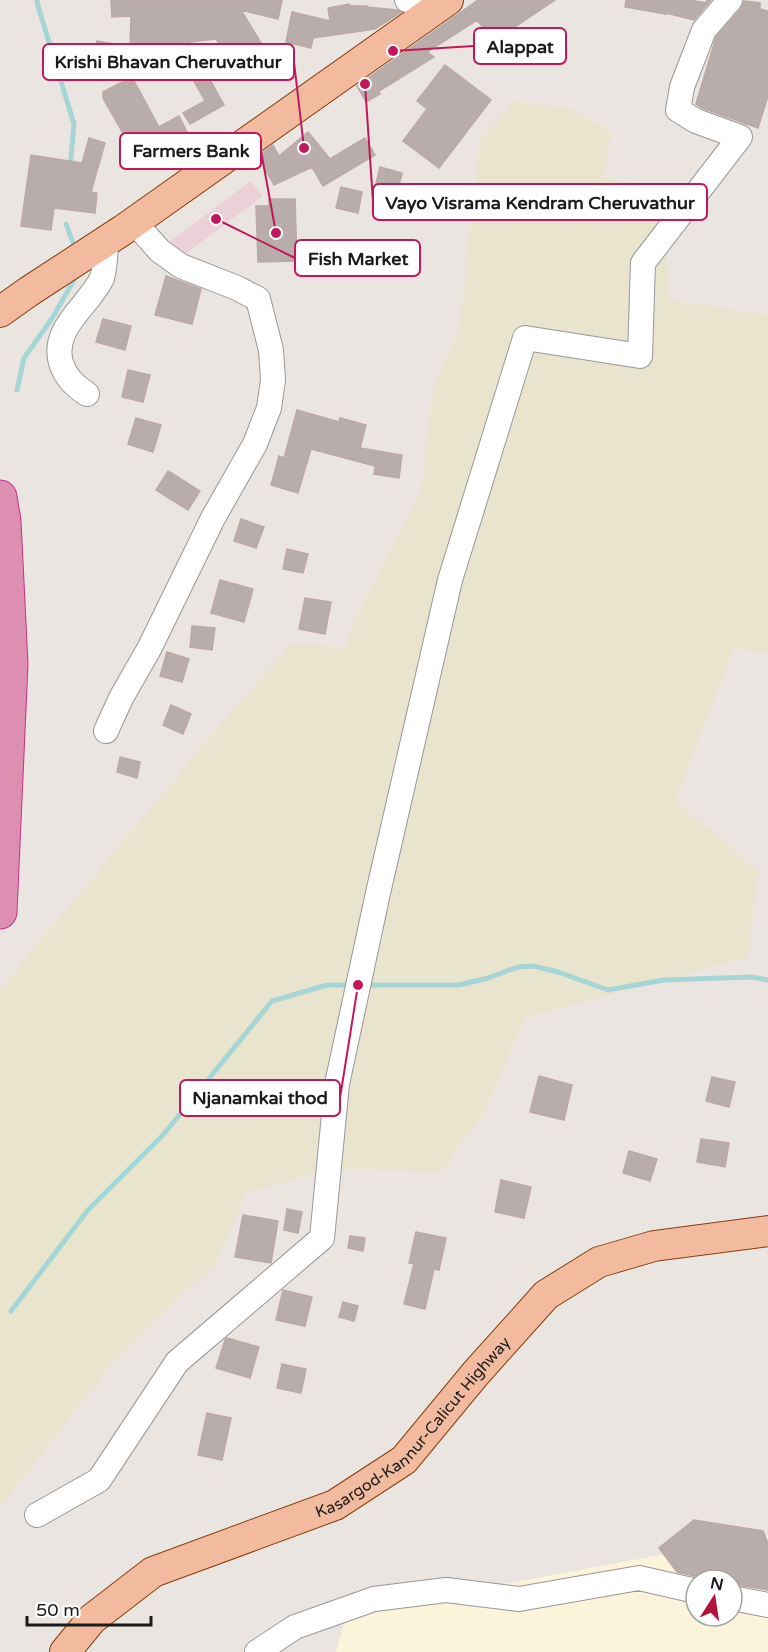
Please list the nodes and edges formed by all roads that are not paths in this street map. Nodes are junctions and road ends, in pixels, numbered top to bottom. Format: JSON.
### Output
{"nodes":[{"id":1,"x":407,"y":0,"type":"edge"},
{"id":2,"x":730,"y":0,"type":"edge"},
{"id":3,"x":446,"y":2,"type":"edge"},
{"id":4,"x":134,"y":222,"type":"junction"},
{"id":5,"x":104,"y":243,"type":"junction"},
{"id":6,"x":0,"y":312,"type":"edge"},
{"id":7,"x":87,"y":394,"type":"dead end"},
{"id":8,"x":0,"y":497,"type":"edge"},
{"id":9,"x":106,"y":731,"type":"dead end"},
{"id":10,"x":0,"y":912,"type":"edge"},
{"id":11,"x":768,"y":1231,"type":"edge"},
{"id":12,"x":37,"y":1515,"type":"dead end"},
{"id":13,"x":684,"y":1588,"type":"edge"},
{"id":14,"x":744,"y":1600,"type":"edge"},
{"id":15,"x":768,"y":1605,"type":"edge"},
{"id":16,"x":64,"y":1652,"type":"edge"},
{"id":17,"x":257,"y":1652,"type":"edge"}],
"edges":[{"from":1,"to":3,"type":"street"},
{"from":2,"to":12,"type":"street"},
{"from":3,"to":4,"type":"main road"},
{"from":4,"to":5,"type":"main road"},
{"from":4,"to":9,"type":"street"},
{"from":5,"to":6,"type":"main road"},
{"from":5,"to":7,"type":"street"},
{"from":8,"to":10,"type":"highway"},
{"from":11,"to":16,"type":"main road","name":"Kasargod-Kannur-Calicut Highway"},
{"from":13,"to":17,"type":"street"},
{"from":14,"to":15,"type":"street"}]}
